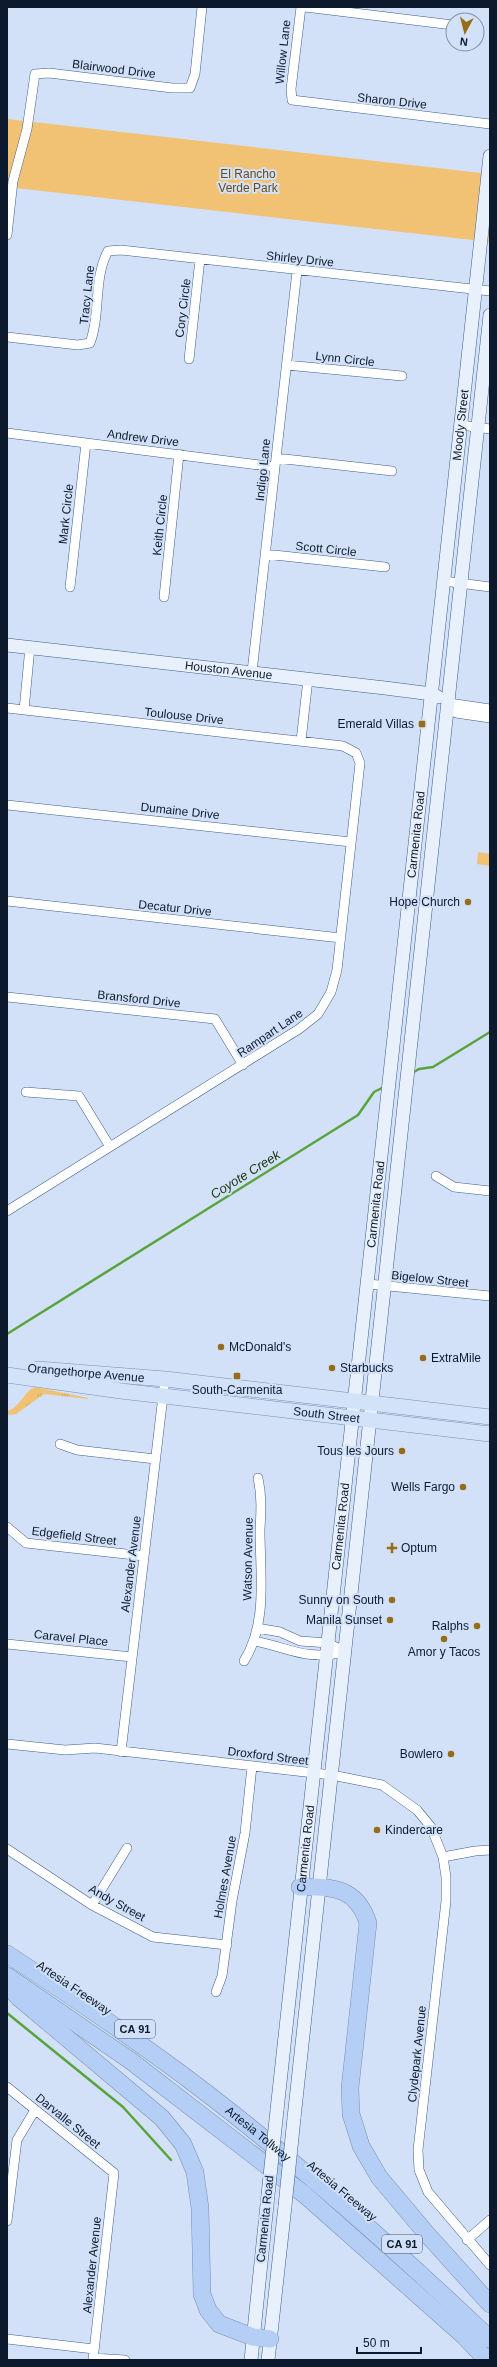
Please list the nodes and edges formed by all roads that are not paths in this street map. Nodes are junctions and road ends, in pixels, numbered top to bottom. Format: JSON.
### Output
{"nodes":[{"id":1,"x":202,"y":7,"type":"edge"},
{"id":2,"x":300,"y":7,"type":"edge"},
{"id":3,"x":305,"y":7,"type":"edge"},
{"id":4,"x":445,"y":24,"type":"edge"},
{"id":5,"x":292,"y":100,"type":"joint"},
{"id":6,"x":490,"y":124,"type":"edge"},
{"id":7,"x":490,"y":156,"type":"edge"},
{"id":8,"x":7,"y":234,"type":"edge"},
{"id":9,"x":108,"y":251,"type":"joint"},
{"id":10,"x":200,"y":259,"type":"junction"},
{"id":11,"x":297,"y":271,"type":"junction"},
{"id":12,"x":475,"y":289,"type":"junction"},
{"id":13,"x":490,"y":291,"type":"edge"},
{"id":14,"x":490,"y":315,"type":"edge"},
{"id":15,"x":7,"y":337,"type":"edge"},
{"id":16,"x":189,"y":359,"type":"dead end"},
{"id":17,"x":286,"y":365,"type":"junction"},
{"id":18,"x":402,"y":376,"type":"dead end"},
{"id":19,"x":461,"y":425,"type":"junction"},
{"id":20,"x":484,"y":428,"type":"edge"},
{"id":21,"x":7,"y":433,"type":"edge"},
{"id":22,"x":86,"y":443,"type":"junction"},
{"id":23,"x":179,"y":454,"type":"junction"},
{"id":24,"x":276,"y":463,"type":"junction"},
{"id":25,"x":392,"y":471,"type":"dead end"},
{"id":26,"x":265,"y":554,"type":"junction"},
{"id":27,"x":385,"y":567,"type":"dead end"},
{"id":28,"x":444,"y":581,"type":"junction"},
{"id":29,"x":462,"y":584,"type":"junction"},
{"id":30,"x":70,"y":587,"type":"dead end"},
{"id":31,"x":490,"y":587,"type":"edge"},
{"id":32,"x":164,"y":597,"type":"dead end"},
{"id":33,"x":7,"y":645,"type":"edge"},
{"id":34,"x":30,"y":647,"type":"junction"},
{"id":35,"x":252,"y":672,"type":"junction"},
{"id":36,"x":308,"y":679,"type":"junction"},
{"id":37,"x":432,"y":694,"type":"junction"},
{"id":38,"x":449,"y":703,"type":"junction"},
{"id":39,"x":7,"y":708,"type":"edge"},
{"id":40,"x":490,"y":709,"type":"edge"},
{"id":41,"x":24,"y":710,"type":"junction"},
{"id":42,"x":490,"y":718,"type":"edge"},
{"id":43,"x":301,"y":741,"type":"junction"},
{"id":44,"x":356,"y":753,"type":"joint"},
{"id":45,"x":7,"y":805,"type":"edge"},
{"id":46,"x":351,"y":842,"type":"junction"},
{"id":47,"x":7,"y":901,"type":"edge"},
{"id":48,"x":341,"y":938,"type":"junction"},
{"id":49,"x":7,"y":997,"type":"edge"},
{"id":50,"x":243,"y":1065,"type":"junction"},
{"id":51,"x":26,"y":1092,"type":"dead end"},
{"id":52,"x":110,"y":1147,"type":"junction"},
{"id":53,"x":436,"y":1176,"type":"dead end"},
{"id":54,"x":490,"y":1191,"type":"edge"},
{"id":55,"x":7,"y":1211,"type":"edge"},
{"id":56,"x":368,"y":1284,"type":"junction"},
{"id":57,"x":385,"y":1286,"type":"junction"},
{"id":58,"x":490,"y":1296,"type":"edge"},
{"id":59,"x":7,"y":1366,"type":"edge"},
{"id":60,"x":36,"y":1374,"type":"junction"},
{"id":61,"x":7,"y":1375,"type":"edge"},
{"id":62,"x":165,"y":1379,"type":"junction"},
{"id":63,"x":163,"y":1396,"type":"junction"},
{"id":64,"x":355,"y":1401,"type":"junction"},
{"id":65,"x":372,"y":1403,"type":"junction"},
{"id":66,"x":490,"y":1417,"type":"edge"},
{"id":67,"x":353,"y":1419,"type":"junction"},
{"id":68,"x":370,"y":1421,"type":"junction"},
{"id":69,"x":490,"y":1434,"type":"edge"},
{"id":70,"x":60,"y":1444,"type":"dead end"},
{"id":71,"x":155,"y":1459,"type":"junction"},
{"id":72,"x":258,"y":1478,"type":"dead end"},
{"id":73,"x":7,"y":1527,"type":"edge"},
{"id":74,"x":144,"y":1556,"type":"junction"},
{"id":75,"x":257,"y":1628,"type":"junction"},
{"id":76,"x":254,"y":1641,"type":"junction"},
{"id":77,"x":328,"y":1643,"type":"junction"},
{"id":78,"x":7,"y":1644,"type":"edge"},
{"id":79,"x":345,"y":1652,"type":"junction"},
{"id":80,"x":326,"y":1656,"type":"junction"},
{"id":81,"x":132,"y":1657,"type":"junction"},
{"id":82,"x":244,"y":1661,"type":"dead end"},
{"id":83,"x":7,"y":1744,"type":"edge"},
{"id":84,"x":121,"y":1752,"type":"junction"},
{"id":85,"x":252,"y":1766,"type":"junction"},
{"id":86,"x":313,"y":1773,"type":"junction"},
{"id":87,"x":332,"y":1775,"type":"junction"},
{"id":88,"x":127,"y":1848,"type":"dead end"},
{"id":89,"x":7,"y":1849,"type":"edge"},
{"id":90,"x":490,"y":1850,"type":"edge"},
{"id":91,"x":443,"y":1857,"type":"junction"},
{"id":92,"x":320,"y":1886,"type":"junction"},
{"id":93,"x":300,"y":1887,"type":"junction"},
{"id":94,"x":92,"y":1905,"type":"junction"},
{"id":95,"x":7,"y":1944,"type":"edge"},
{"id":96,"x":226,"y":1944,"type":"junction"},
{"id":97,"x":7,"y":1954,"type":"edge"},
{"id":98,"x":7,"y":1961,"type":"edge"},
{"id":99,"x":7,"y":1976,"type":"edge"},
{"id":100,"x":7,"y":1984,"type":"edge"},
{"id":101,"x":216,"y":1992,"type":"dead end"},
{"id":102,"x":131,"y":2061,"type":"junction"},
{"id":103,"x":7,"y":2086,"type":"edge"},
{"id":104,"x":35,"y":2110,"type":"junction"},
{"id":105,"x":114,"y":2173,"type":"joint"},
{"id":106,"x":490,"y":2220,"type":"edge"},
{"id":107,"x":7,"y":2221,"type":"edge"},
{"id":108,"x":467,"y":2240,"type":"junction"},
{"id":109,"x":490,"y":2265,"type":"edge"},
{"id":110,"x":490,"y":2304,"type":"edge"},
{"id":111,"x":490,"y":2326,"type":"edge"},
{"id":112,"x":464,"y":2336,"type":"junction"},
{"id":113,"x":253,"y":2337,"type":"junction"},
{"id":114,"x":7,"y":2339,"type":"edge"},
{"id":115,"x":270,"y":2339,"type":"junction"},
{"id":116,"x":490,"y":2339,"type":"edge"},
{"id":117,"x":490,"y":2350,"type":"edge"},
{"id":118,"x":94,"y":2356,"type":"edge"},
{"id":119,"x":125,"y":2360,"type":"edge"},
{"id":120,"x":251,"y":2360,"type":"edge"},
{"id":121,"x":268,"y":2360,"type":"edge"},
{"id":122,"x":487,"y":2360,"type":"edge"}],
"edges":[{"from":1,"to":8,"type":"street","name":"Blairwood Drive"},
{"from":2,"to":5,"type":"street","name":"Willow Lane"},
{"from":3,"to":4,"type":"street"},
{"from":5,"to":6,"type":"street","name":"Sharon Drive"},
{"from":7,"to":12,"type":"main road","name":"Moody Street"},
{"from":9,"to":10,"type":"street","name":"Shirley Drive"},
{"from":9,"to":15,"type":"street","name":"Tracy Lane"},
{"from":10,"to":11,"type":"street","name":"Shirley Drive"},
{"from":10,"to":16,"type":"street","name":"Cory Circle"},
{"from":11,"to":12,"type":"street","name":"Shirley Drive"},
{"from":11,"to":17,"type":"street","name":"Indigo Lane"},
{"from":12,"to":13,"type":"street","name":"Shirley Drive"},
{"from":12,"to":19,"type":"main road","name":"Moody Street"},
{"from":14,"to":20,"type":"main road","name":"Moody Street"},
{"from":17,"to":18,"type":"street","name":"Lynn Circle"},
{"from":17,"to":24,"type":"street","name":"Indigo Lane"},
{"from":19,"to":20,"type":"street"},
{"from":19,"to":28,"type":"main road","name":"Moody Street"},
{"from":20,"to":29,"type":"main road","name":"Moody Street"},
{"from":21,"to":22,"type":"street","name":"Andrew Drive"},
{"from":22,"to":23,"type":"street","name":"Andrew Drive"},
{"from":22,"to":30,"type":"street","name":"Mark Circle"},
{"from":23,"to":24,"type":"street","name":"Andrew Drive"},
{"from":23,"to":32,"type":"street","name":"Keith Circle"},
{"from":24,"to":25,"type":"street","name":"Andrew Drive"},
{"from":24,"to":26,"type":"street","name":"Indigo Lane"},
{"from":26,"to":27,"type":"street","name":"Scott Circle"},
{"from":26,"to":35,"type":"street","name":"Indigo Lane"},
{"from":28,"to":29,"type":"street"},
{"from":28,"to":37,"type":"main road","name":"Moody Street"},
{"from":29,"to":31,"type":"street"},
{"from":29,"to":38,"type":"main road","name":"Moody Street"},
{"from":33,"to":34,"type":"main road","name":"Houston Avenue"},
{"from":34,"to":35,"type":"main road","name":"Houston Avenue"},
{"from":34,"to":41,"type":"street"},
{"from":35,"to":36,"type":"main road","name":"Houston Avenue"},
{"from":36,"to":37,"type":"main road","name":"Houston Avenue"},
{"from":36,"to":43,"type":"street"},
{"from":37,"to":38,"type":"main road","name":"Houston Avenue"},
{"from":37,"to":56,"type":"main road","name":"Carmenita Road"},
{"from":38,"to":40,"type":"street"},
{"from":38,"to":42,"type":"street"},
{"from":38,"to":57,"type":"main road","name":"Carmenita Road"},
{"from":39,"to":41,"type":"street","name":"Toulouse Drive"},
{"from":41,"to":43,"type":"street","name":"Toulouse Drive"},
{"from":43,"to":44,"type":"street","name":"Toulouse Drive"},
{"from":44,"to":46,"type":"street","name":"Rampart Lane"},
{"from":45,"to":46,"type":"street","name":"Dumaine Drive"},
{"from":46,"to":48,"type":"street","name":"Rampart Lane"},
{"from":47,"to":48,"type":"street","name":"Decatur Drive"},
{"from":48,"to":50,"type":"street","name":"Rampart Lane"},
{"from":49,"to":50,"type":"street","name":"Bransford Drive"},
{"from":50,"to":52,"type":"street","name":"Rampart Lane"},
{"from":51,"to":52,"type":"street"},
{"from":52,"to":55,"type":"street","name":"Rampart Lane"},
{"from":53,"to":54,"type":"street"},
{"from":56,"to":57,"type":"street","name":"Bigelow Street"},
{"from":56,"to":64,"type":"main road","name":"Carmenita Road"},
{"from":57,"to":58,"type":"street","name":"Bigelow Street"},
{"from":57,"to":65,"type":"main road","name":"Carmenita Road"},
{"from":59,"to":60,"type":"main road","name":"Orangethorpe Avenue"},
{"from":60,"to":61,"type":"main road","name":"Orangethorpe Avenue"},
{"from":60,"to":62,"type":"main road","name":"Orangethorpe Avenue"},
{"from":60,"to":63,"type":"main road","name":"Orangethorpe Avenue"},
{"from":62,"to":63,"type":"street","name":"Alexander Avenue"},
{"from":62,"to":64,"type":"main road","name":"South Street"},
{"from":63,"to":67,"type":"main road","name":"South Street"},
{"from":63,"to":71,"type":"street","name":"Alexander Avenue"},
{"from":64,"to":65,"type":"main road","name":"South Street"},
{"from":64,"to":67,"type":"main road","name":"Carmenita Road"},
{"from":65,"to":66,"type":"main road","name":"South Street"},
{"from":65,"to":68,"type":"main road","name":"Carmenita Road"},
{"from":67,"to":68,"type":"main road","name":"South Street"},
{"from":67,"to":77,"type":"main road","name":"Carmenita Road"},
{"from":68,"to":69,"type":"main road","name":"South Street"},
{"from":68,"to":79,"type":"main road","name":"Carmenita Road"},
{"from":70,"to":71,"type":"street"},
{"from":71,"to":74,"type":"street","name":"Alexander Avenue"},
{"from":72,"to":75,"type":"street","name":"Watson Avenue"},
{"from":73,"to":74,"type":"street","name":"Edgefield Street"},
{"from":74,"to":81,"type":"street","name":"Alexander Avenue"},
{"from":75,"to":76,"type":"street","name":"Watson Avenue"},
{"from":75,"to":77,"type":"street"},
{"from":76,"to":80,"type":"street"},
{"from":76,"to":82,"type":"street","name":"Watson Avenue"},
{"from":77,"to":79,"type":"street"},
{"from":77,"to":80,"type":"main road","name":"Carmenita Road"},
{"from":78,"to":81,"type":"street","name":"Caravel Place"},
{"from":79,"to":80,"type":"street"},
{"from":79,"to":87,"type":"main road","name":"Carmenita Road"},
{"from":80,"to":86,"type":"main road","name":"Carmenita Road"},
{"from":81,"to":84,"type":"street","name":"Alexander Avenue"},
{"from":83,"to":84,"type":"street","name":"Droxford Street"},
{"from":84,"to":85,"type":"street","name":"Droxford Street"},
{"from":85,"to":86,"type":"street","name":"Droxford Street"},
{"from":85,"to":96,"type":"street","name":"Holmes Avenue"},
{"from":86,"to":87,"type":"street","name":"Droxford Street"},
{"from":86,"to":93,"type":"main road","name":"Carmenita Road"},
{"from":87,"to":91,"type":"street","name":"Droxford Street"},
{"from":87,"to":92,"type":"main road","name":"Carmenita Road"},
{"from":88,"to":94,"type":"street"},
{"from":89,"to":94,"type":"street","name":"Andy Street"},
{"from":90,"to":91,"type":"street"},
{"from":91,"to":108,"type":"street","name":"Clydepark Avenue"},
{"from":92,"to":93,"type":"highway"},
{"from":92,"to":110,"type":"highway"},
{"from":92,"to":115,"type":"main road","name":"Carmenita Road","bridge":true},
{"from":93,"to":113,"type":"main road","name":"Carmenita Road","bridge":true},
{"from":94,"to":96,"type":"street","name":"Andy Street"},
{"from":95,"to":111,"type":"highway","name":"Artesia Freeway","number":"CA 91"},
{"from":96,"to":101,"type":"street","name":"Holmes Avenue"},
{"from":97,"to":116,"type":"highway","name":"Artesia Tollway"},
{"from":98,"to":102,"type":"highway"},
{"from":99,"to":102,"type":"highway","number":"CA 91"},
{"from":100,"to":113,"type":"highway"},
{"from":102,"to":112,"type":"highway","number":"CA 91"},
{"from":103,"to":104,"type":"street","name":"Darvalle Street"},
{"from":104,"to":105,"type":"street","name":"Darvalle Street"},
{"from":104,"to":107,"type":"street"},
{"from":105,"to":118,"type":"street","name":"Alexander Avenue"},
{"from":106,"to":108,"type":"street"},
{"from":108,"to":109,"type":"street","name":"Clydepark Avenue"},
{"from":112,"to":117,"type":"highway"},
{"from":112,"to":122,"type":"highway","number":"CA 91"},
{"from":113,"to":115,"type":"highway"},
{"from":113,"to":120,"type":"main road","name":"Carmenita Road"},
{"from":114,"to":118,"type":"street"},
{"from":115,"to":121,"type":"main road","name":"Carmenita Road"},
{"from":118,"to":119,"type":"street"}]}
